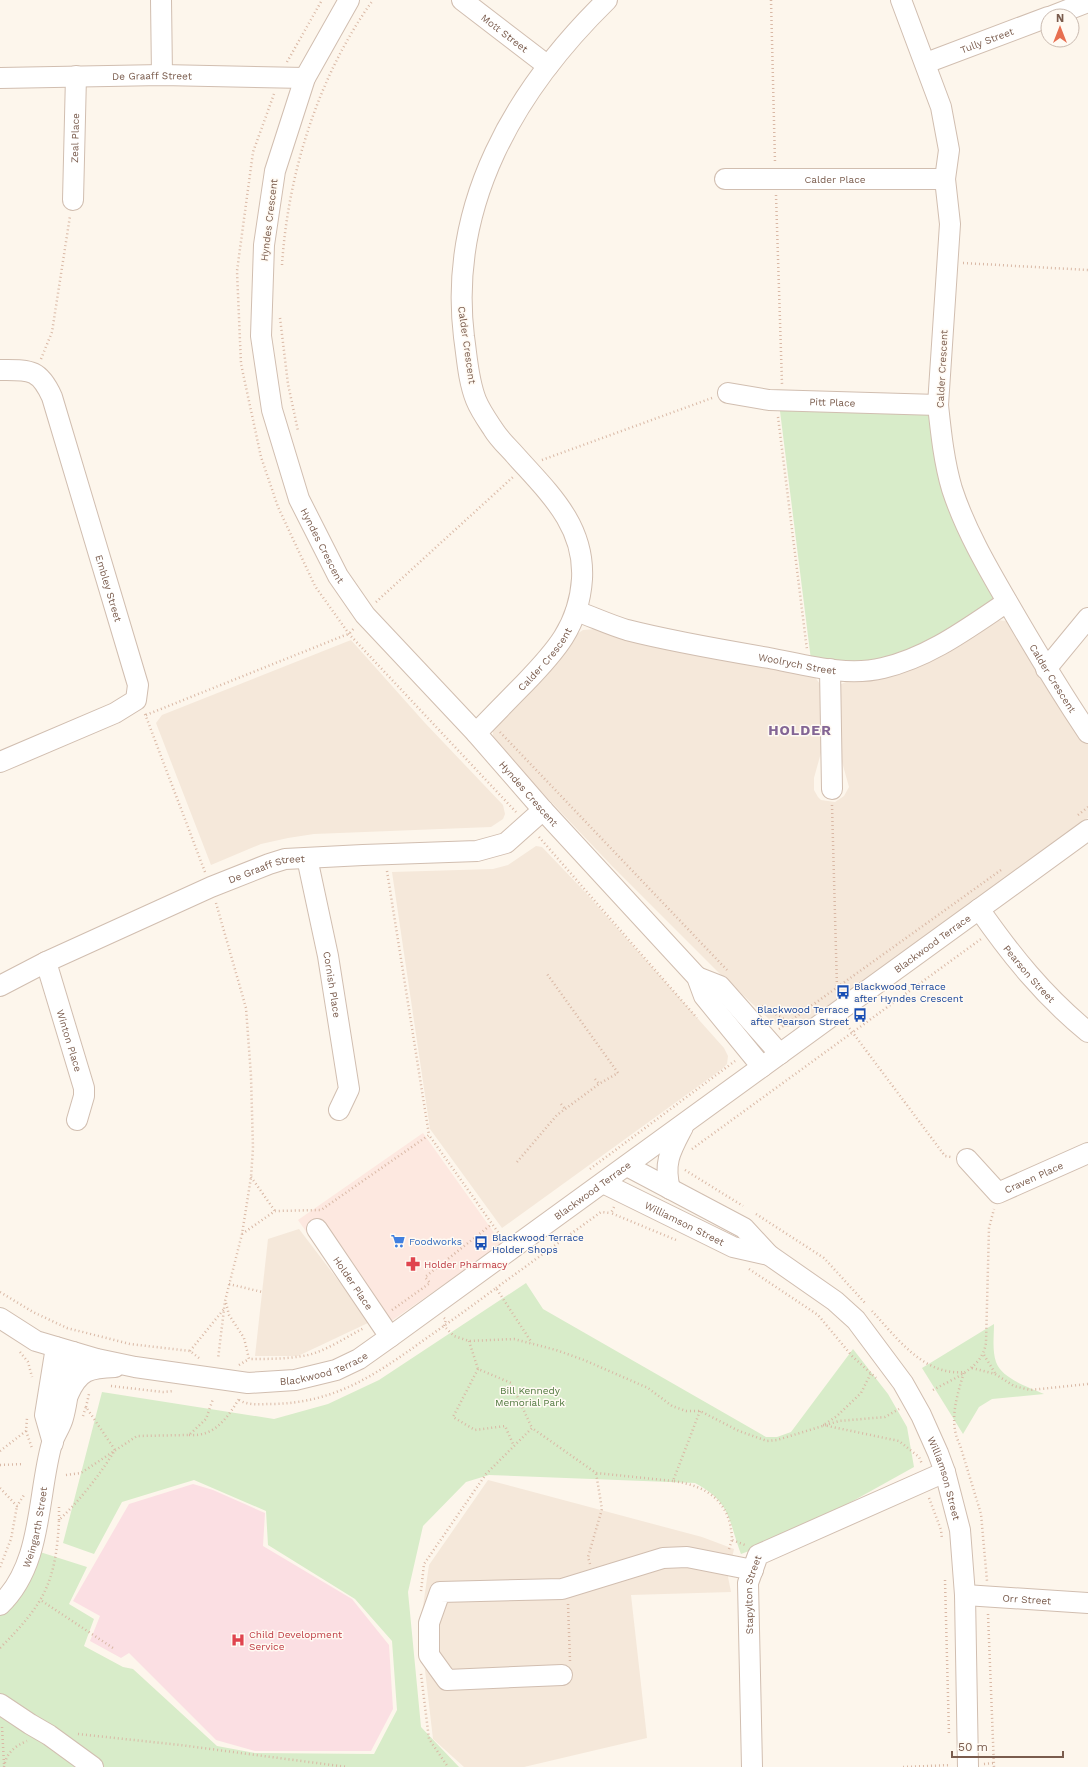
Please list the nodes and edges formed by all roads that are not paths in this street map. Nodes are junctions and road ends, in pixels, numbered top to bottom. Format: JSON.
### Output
{"nodes":[{"id":1,"x":161,"y":0,"type":"edge"},
{"id":2,"x":349,"y":0,"type":"edge"},
{"id":3,"x":462,"y":0,"type":"edge"},
{"id":4,"x":607,"y":0,"type":"edge"},
{"id":5,"x":901,"y":0,"type":"edge"},
{"id":6,"x":1088,"y":2,"type":"edge"},
{"id":7,"x":1073,"y":8,"type":"edge"},
{"id":8,"x":1040,"y":20,"type":"edge"},
{"id":9,"x":926,"y":63,"type":"junction"},
{"id":10,"x":548,"y":66,"type":"junction"},
{"id":11,"x":162,"y":75,"type":"junction"},
{"id":12,"x":76,"y":76,"type":"junction"},
{"id":13,"x":0,"y":78,"type":"edge"},
{"id":14,"x":304,"y":78,"type":"junction"},
{"id":15,"x":725,"y":179,"type":"dead end"},
{"id":16,"x":945,"y":179,"type":"junction"},
{"id":17,"x":73,"y":200,"type":"road end"},
{"id":18,"x":0,"y":370,"type":"edge"},
{"id":19,"x":728,"y":393,"type":"road end"},
{"id":20,"x":938,"y":405,"type":"junction"},
{"id":21,"x":1007,"y":602,"type":"junction"},
{"id":22,"x":576,"y":611,"type":"junction"},
{"id":23,"x":1088,"y":618,"type":"edge"},
{"id":24,"x":830,"y":669,"type":"junction"},
{"id":25,"x":1046,"y":669,"type":"junction"},
{"id":26,"x":482,"y":726,"type":"junction"},
{"id":27,"x":1088,"y":733,"type":"edge"},
{"id":28,"x":0,"y":762,"type":"edge"},
{"id":29,"x":832,"y":789,"type":"dead end"},
{"id":30,"x":543,"y":810,"type":"junction"},
{"id":31,"x":1082,"y":823,"type":"edge"},
{"id":32,"x":307,"y":858,"type":"junction"},
{"id":33,"x":978,"y":910,"type":"junction"},
{"id":34,"x":46,"y":962,"type":"junction"},
{"id":35,"x":697,"y":976,"type":"junction"},
{"id":36,"x":0,"y":986,"type":"edge"},
{"id":37,"x":1088,"y":1032,"type":"edge"},
{"id":38,"x":780,"y":1054,"type":"junction"},
{"id":39,"x":762,"y":1067,"type":"junction"},
{"id":40,"x":339,"y":1110,"type":"dead end"},
{"id":41,"x":77,"y":1120,"type":"dead end"},
{"id":42,"x":685,"y":1123,"type":"junction"},
{"id":43,"x":1088,"y":1153,"type":"edge"},
{"id":44,"x":967,"y":1159,"type":"dead end"},
{"id":45,"x":627,"y":1166,"type":"junction"},
{"id":46,"x":603,"y":1183,"type":"junction"},
{"id":47,"x":670,"y":1189,"type":"junction"},
{"id":48,"x":317,"y":1229,"type":"dead end"},
{"id":49,"x":769,"y":1256,"type":"junction"},
{"id":50,"x":0,"y":1318,"type":"edge"},
{"id":51,"x":390,"y":1337,"type":"junction"},
{"id":52,"x":65,"y":1349,"type":"junction"},
{"id":53,"x":135,"y":1367,"type":"junction"},
{"id":54,"x":66,"y":1399,"type":"junction"},
{"id":55,"x":52,"y":1443,"type":"junction"},
{"id":56,"x":945,"y":1472,"type":"junction"},
{"id":57,"x":755,"y":1562,"type":"junction"},
{"id":58,"x":965,"y":1595,"type":"junction"},
{"id":59,"x":1088,"y":1603,"type":"edge"},
{"id":60,"x":0,"y":1605,"type":"edge"},
{"id":61,"x":562,"y":1675,"type":"road end"},
{"id":62,"x":1,"y":1713,"type":"edge"},
{"id":63,"x":958,"y":1766,"type":"edge"},
{"id":64,"x":93,"y":1767,"type":"edge"},
{"id":65,"x":752,"y":1767,"type":"edge"}],
"edges":[{"from":1,"to":11,"type":"street"},
{"from":2,"to":14,"type":"street","name":"Hyndes Crescent"},
{"from":3,"to":10,"type":"street","name":"Mott Street"},
{"from":4,"to":10,"type":"street","name":"Calder Crescent"},
{"from":5,"to":9,"type":"street","name":"Calder Crescent"},
{"from":6,"to":7,"type":"street"},
{"from":8,"to":9,"type":"street","name":"Tully Street"},
{"from":9,"to":16,"type":"street","name":"Calder Crescent"},
{"from":10,"to":22,"type":"street","name":"Calder Crescent"},
{"from":11,"to":12,"type":"street","name":"De Graaff Street"},
{"from":11,"to":14,"type":"street","name":"De Graaff Street"},
{"from":12,"to":13,"type":"street","name":"De Graaff Street"},
{"from":12,"to":17,"type":"street","name":"Zeal Place"},
{"from":14,"to":26,"type":"street","name":"Hyndes Crescent"},
{"from":15,"to":16,"type":"street","name":"Calder Place"},
{"from":16,"to":20,"type":"street","name":"Calder Crescent"},
{"from":18,"to":28,"type":"street","name":"Embley Street"},
{"from":19,"to":20,"type":"street","name":"Pitt Place"},
{"from":20,"to":21,"type":"street","name":"Calder Crescent"},
{"from":21,"to":24,"type":"street","name":"Woolrych Street"},
{"from":21,"to":25,"type":"street","name":"Calder Crescent"},
{"from":22,"to":24,"type":"street","name":"Woolrych Street"},
{"from":22,"to":26,"type":"street","name":"Calder Crescent"},
{"from":23,"to":25,"type":"street"},
{"from":24,"to":29,"type":"street"},
{"from":25,"to":27,"type":"street","name":"Calder Crescent"},
{"from":26,"to":30,"type":"street","name":"Hyndes Crescent"},
{"from":30,"to":32,"type":"street","name":"De Graaff Street"},
{"from":30,"to":35,"type":"street","name":"Hyndes Crescent"},
{"from":31,"to":33,"type":"street","name":"Blackwood Terrace"},
{"from":32,"to":34,"type":"street","name":"De Graaff Street"},
{"from":32,"to":40,"type":"street","name":"Cornish Place"},
{"from":33,"to":37,"type":"street","name":"Pearson Street"},
{"from":33,"to":38,"type":"street","name":"Blackwood Terrace"},
{"from":34,"to":36,"type":"street","name":"De Graaff Street"},
{"from":34,"to":41,"type":"street","name":"Winton Place"},
{"from":35,"to":38,"type":"street","name":"Hyndes Crescent"},
{"from":35,"to":39,"type":"street","name":"Hyndes Crescent"},
{"from":38,"to":39,"type":"street","name":"Blackwood Terrace"},
{"from":39,"to":42,"type":"street","name":"Blackwood Terrace"},
{"from":42,"to":45,"type":"street","name":"Blackwood Terrace"},
{"from":42,"to":47,"type":"street"},
{"from":43,"to":44,"type":"street","name":"Craven Place"},
{"from":45,"to":46,"type":"street","name":"Blackwood Terrace"},
{"from":45,"to":47,"type":"street","name":"Williamson Street"},
{"from":46,"to":49,"type":"street","name":"Williamson Street"},
{"from":46,"to":51,"type":"street","name":"Blackwood Terrace"},
{"from":47,"to":49,"type":"street","name":"Williamson Street"},
{"from":48,"to":51,"type":"street","name":"Holder Place"},
{"from":49,"to":56,"type":"street","name":"Williamson Street"},
{"from":50,"to":52,"type":"street","name":"Blackwood Terrace"},
{"from":51,"to":53,"type":"street","name":"Blackwood Terrace"},
{"from":52,"to":53,"type":"street","name":"Blackwood Terrace"},
{"from":52,"to":54,"type":"street","name":"Weingarth Street"},
{"from":52,"to":55,"type":"street","name":"Weingarth Street"},
{"from":53,"to":54,"type":"street"},
{"from":54,"to":55,"type":"street","name":"Weingarth Street"},
{"from":55,"to":60,"type":"street","name":"Weingarth Street"},
{"from":56,"to":57,"type":"street","name":"Stapylton Street"},
{"from":56,"to":58,"type":"street","name":"Williamson Street"},
{"from":57,"to":61,"type":"street"},
{"from":57,"to":65,"type":"street","name":"Stapylton Street"},
{"from":58,"to":59,"type":"street","name":"Orr Street"},
{"from":58,"to":63,"type":"street","name":"Williamson Street"},
{"from":62,"to":64,"type":"street"}]}
